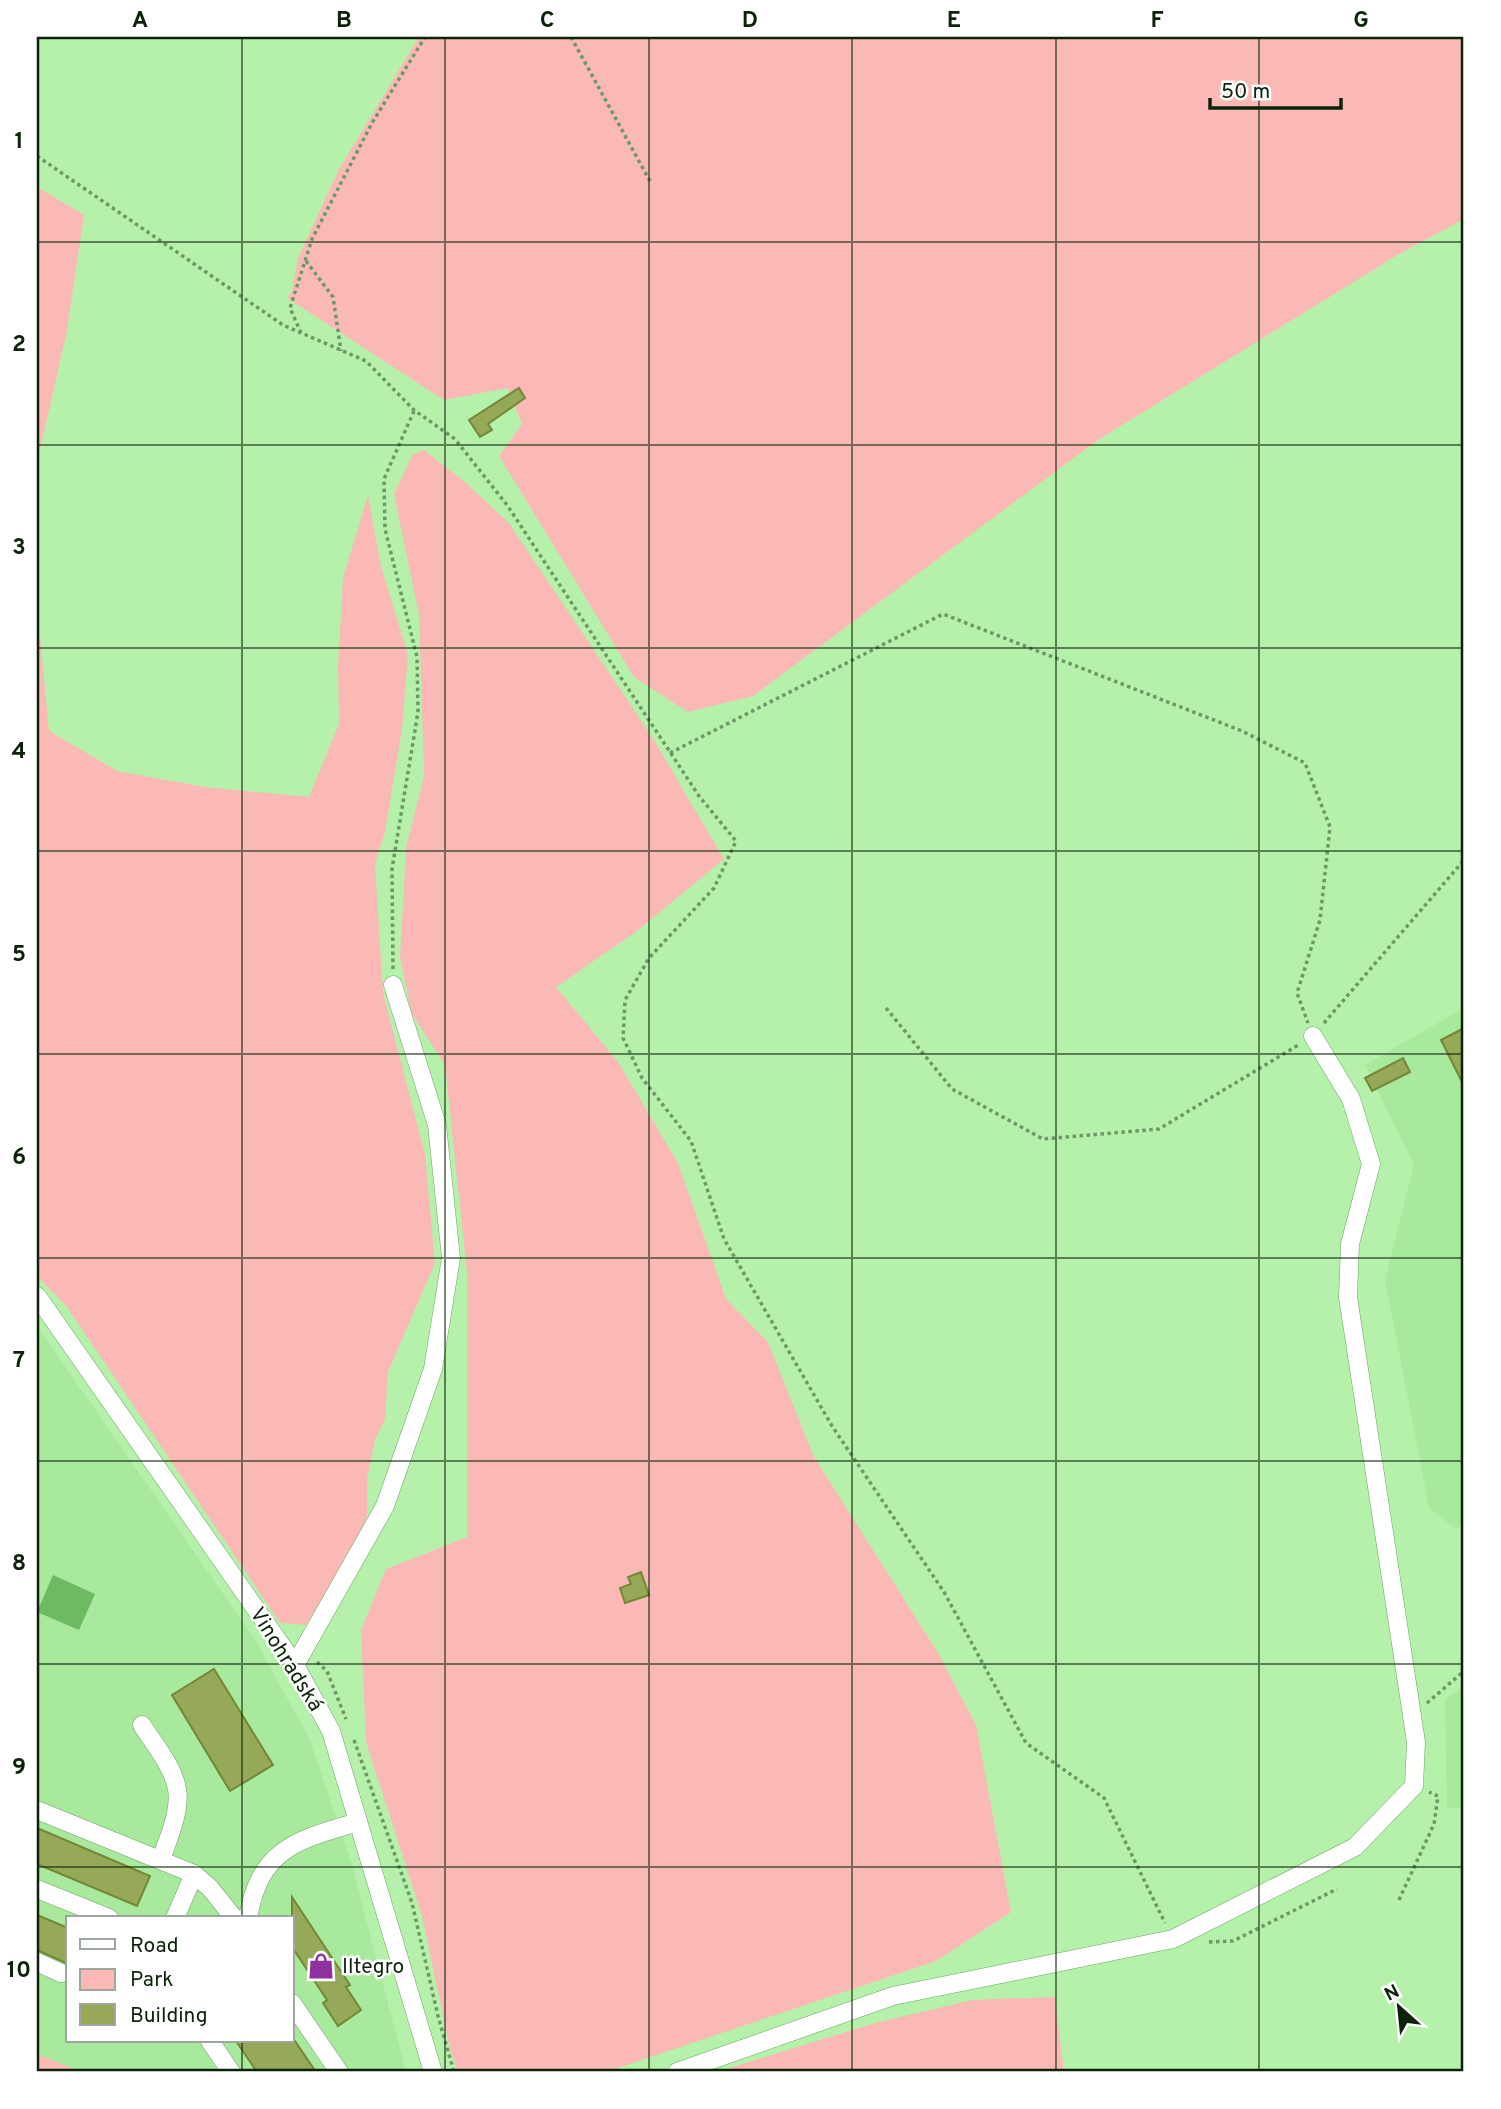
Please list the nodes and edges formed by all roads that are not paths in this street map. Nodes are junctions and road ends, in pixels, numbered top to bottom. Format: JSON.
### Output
{"nodes":[{"id":1,"x":393,"y":985,"type":"road end"},
{"id":2,"x":1313,"y":1036,"type":"road end"},
{"id":3,"x":37,"y":1296,"type":"edge"},
{"id":4,"x":300,"y":1657,"type":"junction"},
{"id":5,"x":142,"y":1725,"type":"dead end"},
{"id":6,"x":37,"y":1810,"type":"edge"},
{"id":7,"x":358,"y":1822,"type":"junction"},
{"id":8,"x":161,"y":1860,"type":"junction"},
{"id":9,"x":194,"y":1874,"type":"junction"},
{"id":10,"x":37,"y":1889,"type":"edge"},
{"id":11,"x":104,"y":1916,"type":"edge"},
{"id":12,"x":175,"y":1916,"type":"edge"},
{"id":13,"x":232,"y":1916,"type":"edge"},
{"id":14,"x":249,"y":1916,"type":"edge"},
{"id":15,"x":37,"y":1962,"type":"edge"},
{"id":16,"x":61,"y":1973,"type":"dead end"},
{"id":17,"x":294,"y":2006,"type":"edge"},
{"id":18,"x":211,"y":2042,"type":"edge"},
{"id":19,"x":230,"y":2072,"type":"edge"},
{"id":20,"x":339,"y":2072,"type":"edge"},
{"id":21,"x":433,"y":2072,"type":"edge"},
{"id":22,"x":677,"y":2072,"type":"edge"}],
"edges":[{"from":1,"to":4,"type":"street"},
{"from":2,"to":22,"type":"street"},
{"from":3,"to":4,"type":"street","name":"Vinohradská"},
{"from":4,"to":7,"type":"street","name":"Vinohradská"},
{"from":5,"to":8,"type":"street"},
{"from":6,"to":8,"type":"street"},
{"from":7,"to":14,"type":"street"},
{"from":7,"to":21,"type":"street","name":"Vinohradská"},
{"from":8,"to":9,"type":"street"},
{"from":9,"to":12,"type":"street"},
{"from":9,"to":13,"type":"street"},
{"from":10,"to":11,"type":"street"},
{"from":15,"to":16,"type":"street"},
{"from":17,"to":20,"type":"street"},
{"from":18,"to":19,"type":"street"}]}
